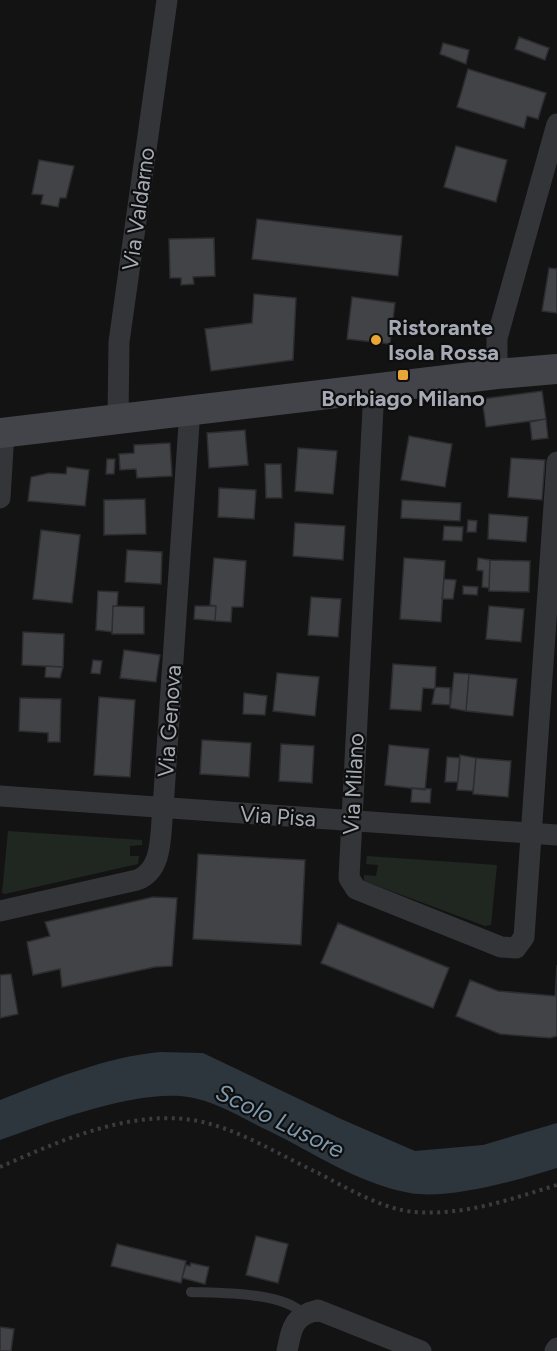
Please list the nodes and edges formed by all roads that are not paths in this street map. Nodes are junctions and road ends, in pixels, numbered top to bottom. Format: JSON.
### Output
{"nodes":[{"id":1,"x":167,"y":0,"type":"edge"},
{"id":2,"x":556,"y":132,"type":"edge"},
{"id":3,"x":557,"y":369,"type":"edge"},
{"id":4,"x":496,"y":374,"type":"junction"},
{"id":5,"x":374,"y":388,"type":"junction"},
{"id":6,"x":186,"y":411,"type":"junction"},
{"id":7,"x":118,"y":418,"type":"junction"},
{"id":8,"x":2,"y":432,"type":"edge"},
{"id":9,"x":557,"y":462,"type":"edge"},
{"id":10,"x":0,"y":498,"type":"edge"},
{"id":11,"x":0,"y":796,"type":"edge"},
{"id":12,"x":163,"y":808,"type":"junction"},
{"id":13,"x":351,"y":821,"type":"junction"},
{"id":14,"x":533,"y":833,"type":"junction"},
{"id":15,"x":557,"y":835,"type":"edge"},
{"id":16,"x":0,"y":911,"type":"edge"},
{"id":17,"x":191,"y":1292,"type":"dead end"},
{"id":18,"x":303,"y":1314,"type":"junction"},
{"id":19,"x":287,"y":1351,"type":"edge"},
{"id":20,"x":421,"y":1351,"type":"edge"}],
"edges":[{"from":1,"to":7,"type":"street","name":"Via Valdarno"},
{"from":2,"to":4,"type":"street"},
{"from":3,"to":4,"type":"main road"},
{"from":4,"to":5,"type":"main road"},
{"from":5,"to":6,"type":"main road"},
{"from":5,"to":13,"type":"street","name":"Via Milano"},
{"from":6,"to":7,"type":"main road"},
{"from":6,"to":12,"type":"street","name":"Via Genova"},
{"from":7,"to":8,"type":"main road"},
{"from":8,"to":10,"type":"street"},
{"from":9,"to":14,"type":"street"},
{"from":11,"to":12,"type":"street","name":"Via Pisa"},
{"from":12,"to":13,"type":"street","name":"Via Pisa"},
{"from":12,"to":16,"type":"street","name":"Via Genova"},
{"from":13,"to":14,"type":"street","name":"Via Pisa"},
{"from":13,"to":14,"type":"street","name":"Via Milano"},
{"from":14,"to":15,"type":"street","name":"Via Pisa"},
{"from":17,"to":18,"type":"lane"},
{"from":18,"to":19,"type":"street"},
{"from":18,"to":20,"type":"street"}]}
